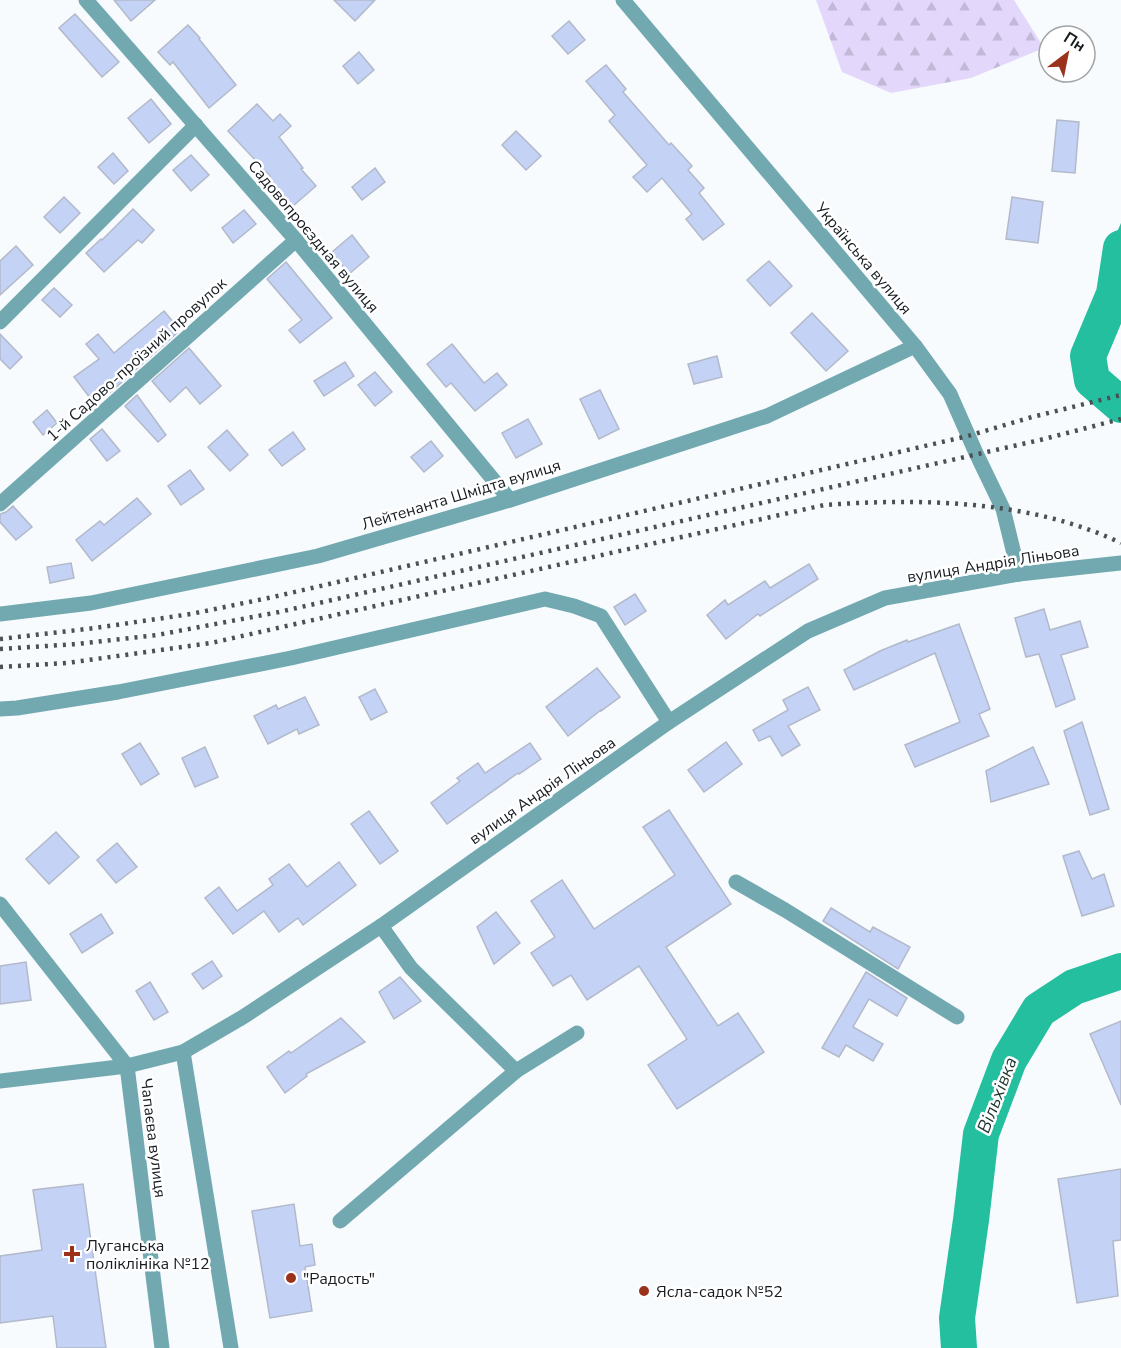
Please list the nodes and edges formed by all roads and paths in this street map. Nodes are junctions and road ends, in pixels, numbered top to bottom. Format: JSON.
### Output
{"nodes":[{"id":1,"x":86,"y":0,"type":"edge"},
{"id":2,"x":623,"y":0,"type":"edge"},
{"id":3,"x":196,"y":125,"type":"junction"},
{"id":4,"x":296,"y":240,"type":"junction"},
{"id":5,"x":0,"y":322,"type":"edge"},
{"id":6,"x":915,"y":346,"type":"junction"},
{"id":7,"x":510,"y":500,"type":"junction"},
{"id":8,"x":0,"y":504,"type":"edge"},
{"id":9,"x":1121,"y":563,"type":"edge"},
{"id":10,"x":1019,"y":574,"type":"junction"},
{"id":11,"x":0,"y":614,"type":"edge"},
{"id":12,"x":0,"y":709,"type":"edge"},
{"id":13,"x":669,"y":722,"type":"junction"},
{"id":14,"x":736,"y":882,"type":"dead end"},
{"id":15,"x":0,"y":904,"type":"edge"},
{"id":16,"x":381,"y":926,"type":"junction"},
{"id":17,"x":957,"y":1017,"type":"dead end"},
{"id":18,"x":577,"y":1033,"type":"dead end"},
{"id":19,"x":183,"y":1052,"type":"junction"},
{"id":20,"x":127,"y":1066,"type":"junction"},
{"id":21,"x":516,"y":1071,"type":"junction"},
{"id":22,"x":0,"y":1082,"type":"edge"},
{"id":23,"x":340,"y":1221,"type":"dead end"},
{"id":24,"x":162,"y":1348,"type":"edge"},
{"id":25,"x":231,"y":1348,"type":"edge"}],
"edges":[{"from":1,"to":3,"type":"street","name":"Садовопроєздная вулиця"},
{"from":2,"to":6,"type":"street","name":"Українська вулиця"},
{"from":3,"to":4,"type":"street","name":"Садовопроєздная вулиця"},
{"from":3,"to":5,"type":"street"},
{"from":4,"to":7,"type":"street","name":"Садовопроєздная вулиця"},
{"from":4,"to":8,"type":"street","name":"1-й Садово-проїзний провулок"},
{"from":6,"to":7,"type":"street","name":"Лейтенанта Шмідта вулиця"},
{"from":6,"to":10,"type":"street","name":"Українська вулиця"},
{"from":7,"to":11,"type":"street","name":"Лейтенанта Шмідта вулиця"},
{"from":9,"to":10,"type":"street","name":"вулиця Андрія Ліньова"},
{"from":10,"to":13,"type":"street","name":"вулиця Андрія Ліньова"},
{"from":12,"to":13,"type":"street"},
{"from":13,"to":16,"type":"street","name":"вулиця Андрія Ліньова"},
{"from":14,"to":17,"type":"street"},
{"from":15,"to":20,"type":"street","name":"Чапаєва вулиця"},
{"from":16,"to":19,"type":"street","name":"вулиця Андрія Ліньова"},
{"from":16,"to":21,"type":"street"},
{"from":18,"to":21,"type":"street"},
{"from":19,"to":20,"type":"street","name":"вулиця Андрія Ліньова"},
{"from":19,"to":25,"type":"street"},
{"from":20,"to":22,"type":"street","name":"вулиця Андрія Ліньова"},
{"from":20,"to":24,"type":"street","name":"Чапаєва вулиця"},
{"from":21,"to":23,"type":"street"}]}
